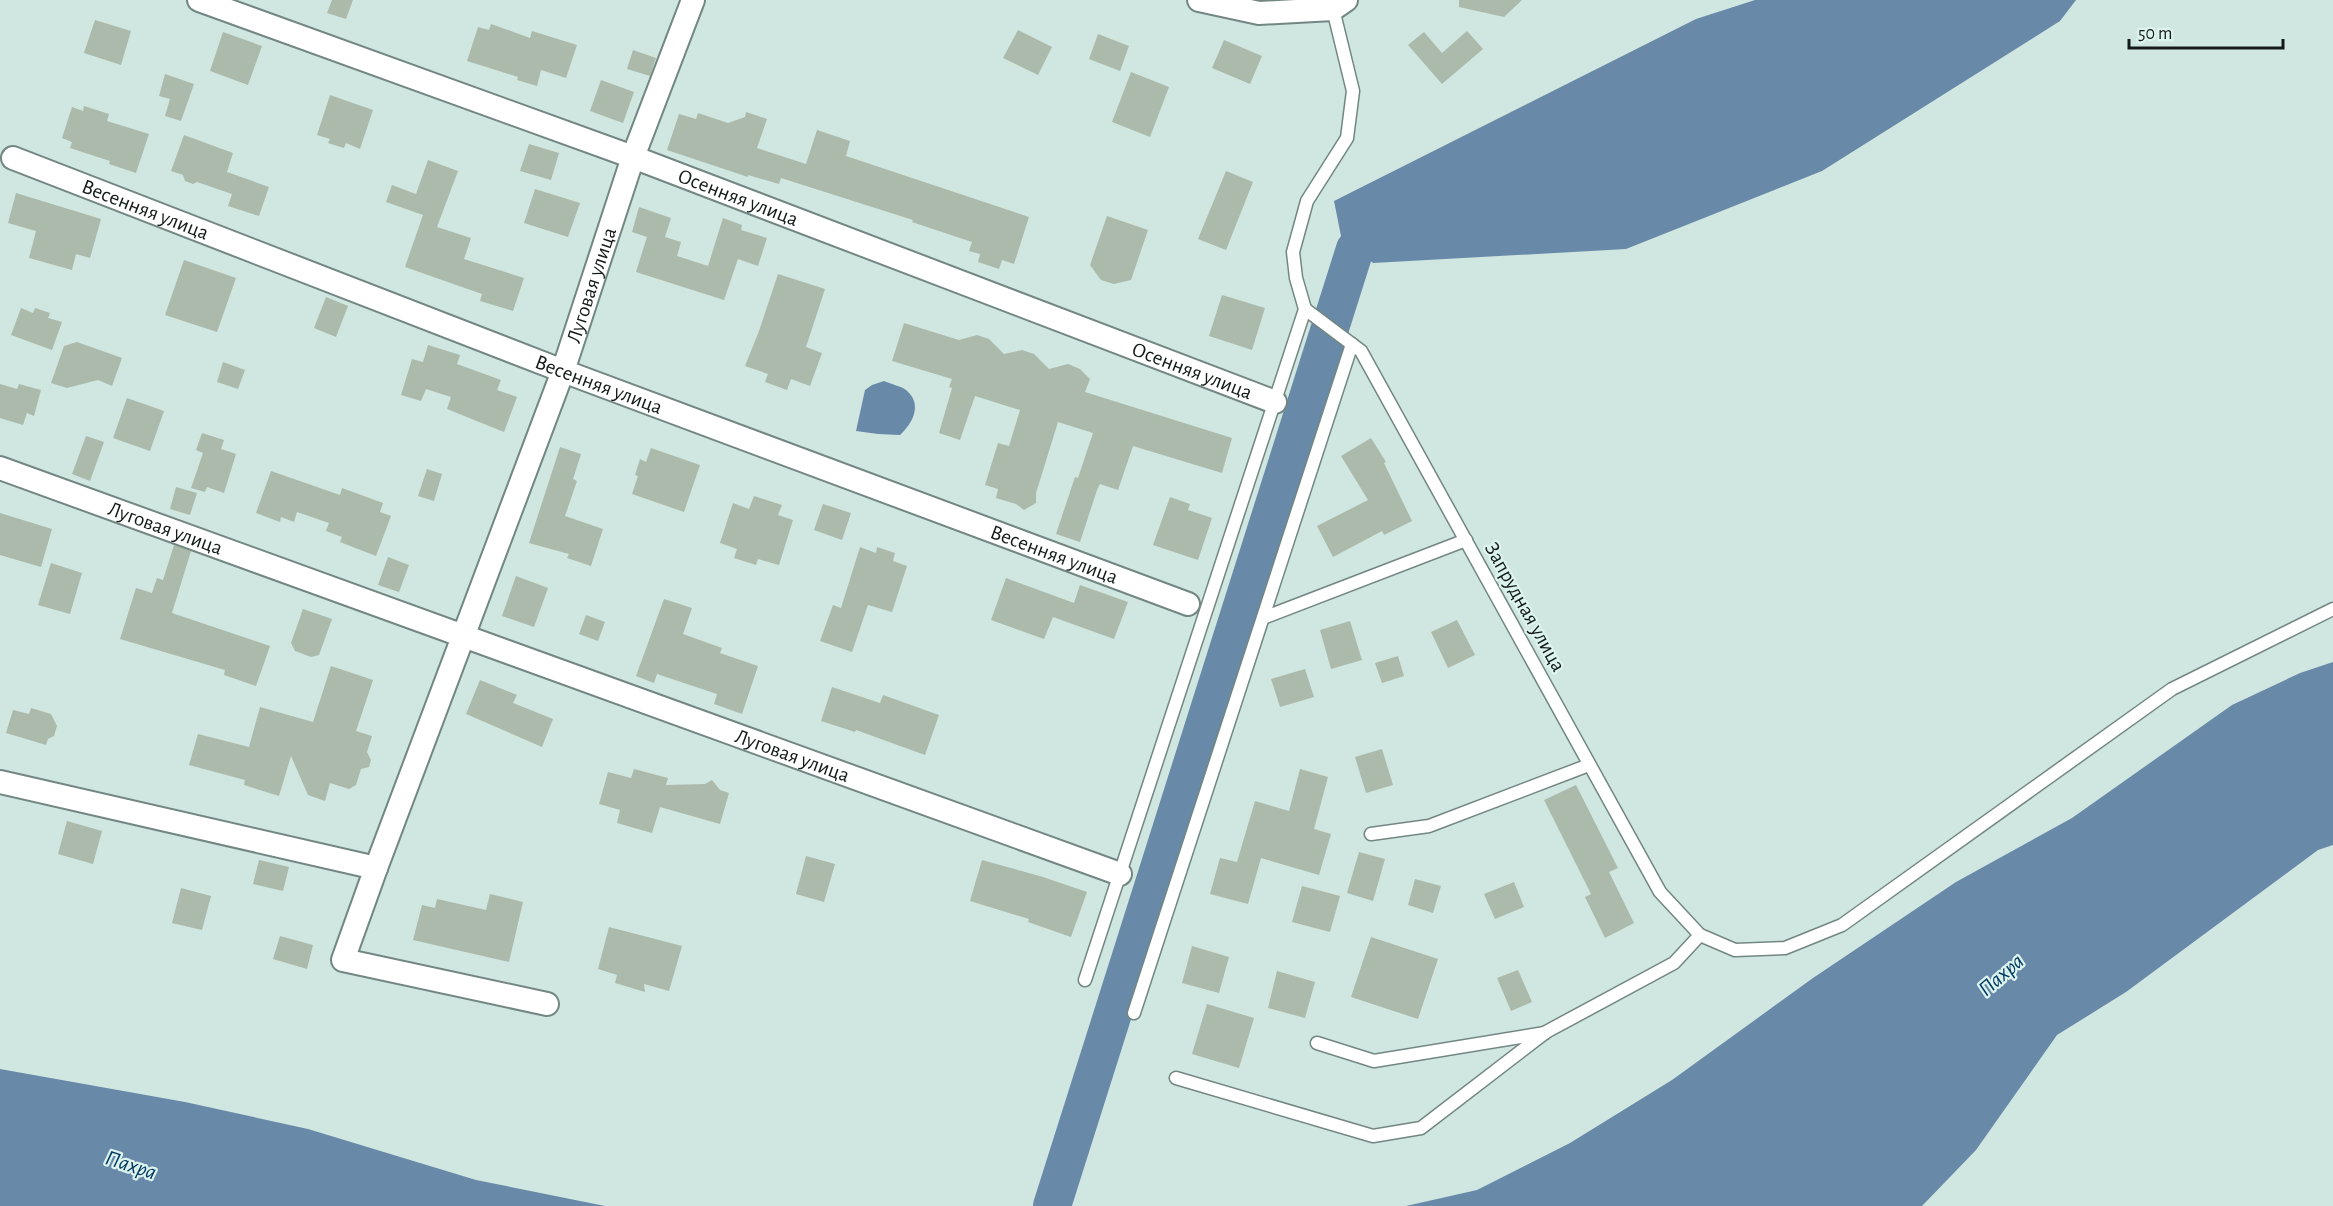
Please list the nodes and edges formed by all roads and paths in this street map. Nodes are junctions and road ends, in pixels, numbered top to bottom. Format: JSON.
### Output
{"nodes":[{"id":1,"x":199,"y":0,"type":"edge"},
{"id":2,"x":693,"y":0,"type":"edge"},
{"id":3,"x":1199,"y":0,"type":"edge"},
{"id":4,"x":1339,"y":4,"type":"edge"},
{"id":5,"x":633,"y":157,"type":"junction"},
{"id":6,"x":13,"y":158,"type":"dead end"},
{"id":7,"x":1305,"y":309,"type":"junction"},
{"id":8,"x":1352,"y":344,"type":"junction"},
{"id":9,"x":563,"y":371,"type":"junction"},
{"id":10,"x":1275,"y":402,"type":"junction"},
{"id":11,"x":0,"y":468,"type":"edge"},
{"id":12,"x":1466,"y":540,"type":"junction"},
{"id":13,"x":1188,"y":604,"type":"dead end"},
{"id":14,"x":2333,"y":609,"type":"edge"},
{"id":15,"x":1263,"y":618,"type":"junction"},
{"id":16,"x":465,"y":637,"type":"junction"},
{"id":17,"x":1589,"y":765,"type":"junction"},
{"id":18,"x":0,"y":782,"type":"edge"},
{"id":19,"x":1371,"y":834,"type":"dead end"},
{"id":20,"x":376,"y":868,"type":"junction"},
{"id":21,"x":1120,"y":874,"type":"junction"},
{"id":22,"x":1700,"y":935,"type":"junction"},
{"id":23,"x":1085,"y":980,"type":"dead end"},
{"id":24,"x":547,"y":1004,"type":"dead end"},
{"id":25,"x":1134,"y":1013,"type":"dead end"},
{"id":26,"x":1546,"y":1032,"type":"junction"},
{"id":27,"x":1317,"y":1043,"type":"dead end"},
{"id":28,"x":1176,"y":1078,"type":"dead end"}],
"edges":[{"from":1,"to":5,"type":"street","name":"Осенняя улица"},
{"from":2,"to":5,"type":"street","name":"Луговая улица"},
{"from":3,"to":4,"type":"street"},
{"from":4,"to":7,"type":"lane"},
{"from":5,"to":9,"type":"street","name":"Луговая улица"},
{"from":5,"to":10,"type":"street","name":"Осенняя улица"},
{"from":6,"to":9,"type":"street","name":"Весенняя улица"},
{"from":7,"to":8,"type":"lane","name":"Запрудная улица"},
{"from":7,"to":10,"type":"lane"},
{"from":8,"to":12,"type":"lane","name":"Запрудная улица"},
{"from":8,"to":15,"type":"lane"},
{"from":9,"to":13,"type":"street","name":"Весенняя улица"},
{"from":9,"to":16,"type":"street","name":"Луговая улица"},
{"from":10,"to":21,"type":"lane"},
{"from":11,"to":16,"type":"street","name":"Луговая улица"},
{"from":12,"to":15,"type":"lane"},
{"from":12,"to":17,"type":"lane","name":"Запрудная улица"},
{"from":14,"to":22,"type":"lane"},
{"from":15,"to":25,"type":"lane"},
{"from":16,"to":20,"type":"street","name":"Луговая улица"},
{"from":16,"to":21,"type":"street","name":"Луговая улица"},
{"from":17,"to":19,"type":"lane"},
{"from":17,"to":22,"type":"lane","name":"Запрудная улица"},
{"from":18,"to":20,"type":"street"},
{"from":20,"to":24,"type":"street","name":"Луговая улица"},
{"from":21,"to":23,"type":"lane"},
{"from":22,"to":26,"type":"lane"},
{"from":26,"to":27,"type":"lane"},
{"from":26,"to":28,"type":"lane"}]}
